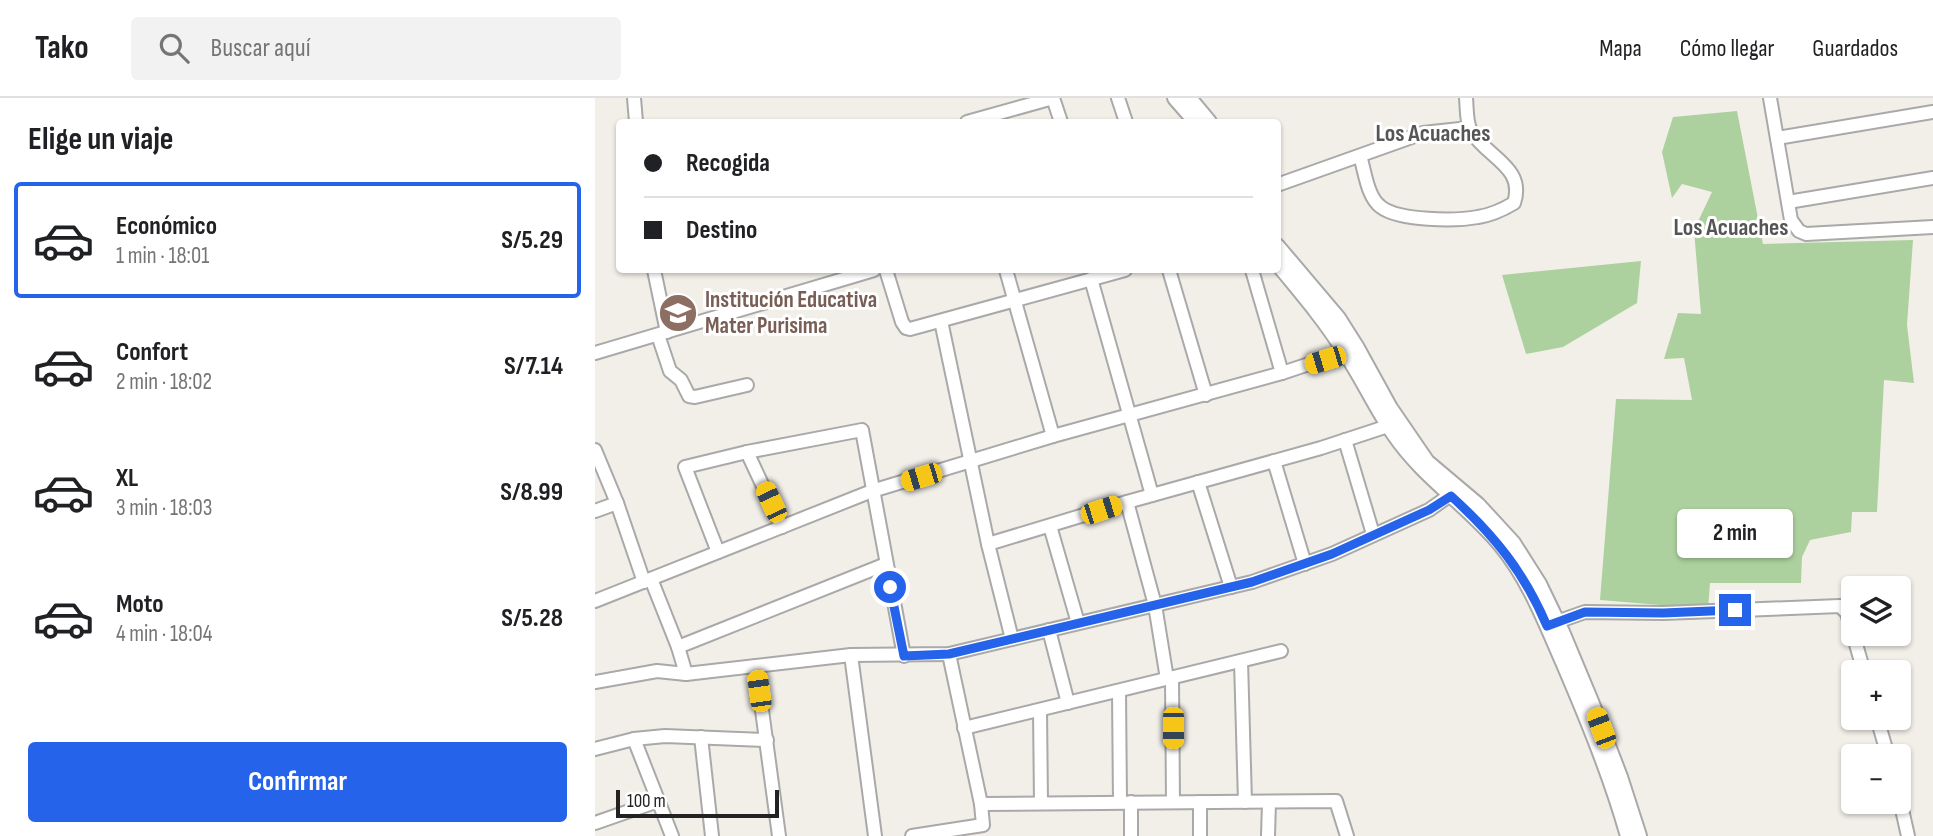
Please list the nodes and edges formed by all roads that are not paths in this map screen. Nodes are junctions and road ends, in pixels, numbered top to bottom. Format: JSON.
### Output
{"nodes":[{"id":1,"x":634,"y":98,"type":"edge"},
{"id":2,"x":1053,"y":98,"type":"edge"},
{"id":3,"x":1118,"y":98,"type":"edge"},
{"id":4,"x":1175,"y":98,"type":"edge"},
{"id":5,"x":1189,"y":98,"type":"edge"},
{"id":6,"x":1466,"y":98,"type":"edge"},
{"id":7,"x":1770,"y":98,"type":"edge"},
{"id":8,"x":1933,"y":112,"type":"edge"},
{"id":9,"x":636,"y":119,"type":"edge"},
{"id":10,"x":978,"y":119,"type":"edge"},
{"id":11,"x":1060,"y":119,"type":"edge"},
{"id":12,"x":1125,"y":119,"type":"edge"},
{"id":13,"x":1193,"y":119,"type":"edge"},
{"id":14,"x":1206,"y":119,"type":"edge"},
{"id":15,"x":1469,"y":128,"type":"junction"},
{"id":16,"x":1777,"y":138,"type":"junction"},
{"id":17,"x":1360,"y":156,"type":"junction"},
{"id":18,"x":1933,"y":178,"type":"edge"},
{"id":19,"x":1281,"y":184,"type":"edge"},
{"id":20,"x":1788,"y":202,"type":"junction"},
{"id":21,"x":1933,"y":228,"type":"edge"},
{"id":22,"x":1281,"y":251,"type":"edge"},
{"id":23,"x":1281,"y":268,"type":"edge"},
{"id":24,"x":654,"y":273,"type":"edge"},
{"id":25,"x":864,"y":273,"type":"edge"},
{"id":26,"x":887,"y":273,"type":"edge"},
{"id":27,"x":1007,"y":273,"type":"edge"},
{"id":28,"x":1114,"y":273,"type":"edge"},
{"id":29,"x":1170,"y":273,"type":"edge"},
{"id":30,"x":1253,"y":273,"type":"edge"},
{"id":31,"x":1091,"y":279,"type":"junction"},
{"id":32,"x":1014,"y":300,"type":"junction"},
{"id":33,"x":941,"y":321,"type":"junction"},
{"id":34,"x":662,"y":333,"type":"junction"},
{"id":35,"x":1352,"y":351,"type":"junction"},
{"id":36,"x":595,"y":353,"type":"edge"},
{"id":37,"x":1282,"y":373,"type":"junction"},
{"id":38,"x":747,"y":384,"type":"dead end"},
{"id":39,"x":1206,"y":395,"type":"junction"},
{"id":40,"x":1128,"y":416,"type":"junction"},
{"id":41,"x":1388,"y":426,"type":"junction"},
{"id":42,"x":1053,"y":436,"type":"junction"},
{"id":43,"x":1345,"y":440,"type":"junction"},
{"id":44,"x":595,"y":450,"type":"edge"},
{"id":45,"x":747,"y":452,"type":"junction"},
{"id":46,"x":1274,"y":461,"type":"junction"},
{"id":47,"x":970,"y":462,"type":"junction"},
{"id":48,"x":1198,"y":482,"type":"junction"},
{"id":49,"x":872,"y":491,"type":"junction"},
{"id":50,"x":1455,"y":492,"type":"junction"},
{"id":51,"x":1151,"y":495,"type":"junction"},
{"id":52,"x":1127,"y":502,"type":"junction"},
{"id":53,"x":617,"y":503,"type":"junction"},
{"id":54,"x":595,"y":511,"type":"edge"},
{"id":55,"x":1050,"y":526,"type":"junction"},
{"id":56,"x":782,"y":527,"type":"junction"},
{"id":57,"x":1373,"y":534,"type":"junction"},
{"id":58,"x":988,"y":544,"type":"junction"},
{"id":59,"x":718,"y":552,"type":"junction"},
{"id":60,"x":885,"y":564,"type":"junction"},
{"id":61,"x":1305,"y":564,"type":"junction"},
{"id":62,"x":648,"y":581,"type":"junction"},
{"id":63,"x":1231,"y":587,"type":"junction"},
{"id":64,"x":595,"y":601,"type":"edge"},
{"id":65,"x":1155,"y":605,"type":"junction"},
{"id":66,"x":1078,"y":623,"type":"junction"},
{"id":67,"x":1552,"y":624,"type":"junction"},
{"id":68,"x":1049,"y":630,"type":"junction"},
{"id":69,"x":1012,"y":639,"type":"junction"},
{"id":70,"x":678,"y":647,"type":"junction"},
{"id":71,"x":1281,"y":651,"type":"dead end"},
{"id":72,"x":949,"y":654,"type":"junction"},
{"id":73,"x":851,"y":655,"type":"junction"},
{"id":74,"x":904,"y":656,"type":"junction"},
{"id":75,"x":1861,"y":660,"type":"edge"},
{"id":76,"x":1241,"y":661,"type":"junction"},
{"id":77,"x":756,"y":666,"type":"junction"},
{"id":78,"x":687,"y":674,"type":"junction"},
{"id":79,"x":1170,"y":678,"type":"junction"},
{"id":80,"x":595,"y":682,"type":"edge"},
{"id":81,"x":1119,"y":691,"type":"junction"},
{"id":82,"x":1068,"y":703,"type":"junction"},
{"id":83,"x":1039,"y":710,"type":"junction"},
{"id":84,"x":964,"y":728,"type":"junction"},
{"id":85,"x":701,"y":737,"type":"junction"},
{"id":86,"x":634,"y":739,"type":"junction"},
{"id":87,"x":767,"y":740,"type":"junction"},
{"id":88,"x":595,"y":749,"type":"edge"},
{"id":89,"x":658,"y":801,"type":"junction"},
{"id":90,"x":1125,"y":802,"type":"junction"},
{"id":91,"x":1173,"y":802,"type":"junction"},
{"id":92,"x":1200,"y":802,"type":"junction"},
{"id":93,"x":1245,"y":802,"type":"junction"},
{"id":94,"x":1269,"y":802,"type":"junction"},
{"id":95,"x":1041,"y":803,"type":"junction"},
{"id":96,"x":981,"y":804,"type":"junction"},
{"id":97,"x":1903,"y":814,"type":"edge"},
{"id":98,"x":595,"y":823,"type":"edge"},
{"id":99,"x":672,"y":836,"type":"edge"},
{"id":100,"x":712,"y":836,"type":"edge"},
{"id":101,"x":779,"y":836,"type":"edge"},
{"id":102,"x":875,"y":836,"type":"edge"},
{"id":103,"x":912,"y":836,"type":"edge"},
{"id":104,"x":1131,"y":836,"type":"edge"},
{"id":105,"x":1200,"y":836,"type":"edge"},
{"id":106,"x":1268,"y":836,"type":"edge"},
{"id":107,"x":1347,"y":836,"type":"edge"},
{"id":108,"x":1627,"y":836,"type":"edge"},
{"id":109,"x":1639,"y":836,"type":"edge"},
{"id":110,"x":1908,"y":836,"type":"edge"}],
"edges":[{"from":1,"to":9,"type":"street"},
{"from":2,"to":10,"type":"street"},
{"from":2,"to":11,"type":"street"},
{"from":3,"to":12,"type":"street"},
{"from":4,"to":13,"type":"street"},
{"from":5,"to":14,"type":"street"},
{"from":6,"to":15,"type":"street"},
{"from":7,"to":16,"type":"street"},
{"from":8,"to":16,"type":"street"},
{"from":15,"to":17,"type":"street"},
{"from":15,"to":17,"type":"street"},
{"from":16,"to":20,"type":"street"},
{"from":17,"to":19,"type":"street"},
{"from":18,"to":20,"type":"street"},
{"from":20,"to":21,"type":"street"},
{"from":22,"to":35,"type":"street"},
{"from":23,"to":35,"type":"street"},
{"from":24,"to":34,"type":"street"},
{"from":25,"to":34,"type":"street"},
{"from":26,"to":33,"type":"street"},
{"from":27,"to":32,"type":"street"},
{"from":28,"to":31,"type":"street"},
{"from":29,"to":39,"type":"street"},
{"from":30,"to":37,"type":"street"},
{"from":31,"to":32,"type":"street"},
{"from":31,"to":40,"type":"street"},
{"from":32,"to":33,"type":"street"},
{"from":32,"to":42,"type":"street"},
{"from":33,"to":47,"type":"street"},
{"from":34,"to":36,"type":"street"},
{"from":34,"to":38,"type":"street"},
{"from":35,"to":37,"type":"street"},
{"from":35,"to":41,"type":"street"},
{"from":35,"to":50,"type":"street"},
{"from":37,"to":39,"type":"street"},
{"from":39,"to":40,"type":"street"},
{"from":40,"to":42,"type":"street"},
{"from":40,"to":51,"type":"street"},
{"from":41,"to":43,"type":"street"},
{"from":41,"to":50,"type":"street"},
{"from":42,"to":47,"type":"street"},
{"from":43,"to":46,"type":"street"},
{"from":43,"to":57,"type":"street"},
{"from":44,"to":53,"type":"street"},
{"from":45,"to":49,"type":"street"},
{"from":45,"to":56,"type":"street"},
{"from":45,"to":59,"type":"street"},
{"from":46,"to":48,"type":"street"},
{"from":46,"to":61,"type":"street"},
{"from":47,"to":49,"type":"street"},
{"from":47,"to":58,"type":"street"},
{"from":48,"to":51,"type":"street"},
{"from":48,"to":63,"type":"street"},
{"from":49,"to":56,"type":"street"},
{"from":49,"to":60,"type":"street"},
{"from":50,"to":57,"type":"street"},
{"from":50,"to":67,"type":"street"},
{"from":51,"to":52,"type":"street"},
{"from":52,"to":55,"type":"street"},
{"from":52,"to":65,"type":"street"},
{"from":53,"to":54,"type":"street"},
{"from":53,"to":62,"type":"street"},
{"from":55,"to":58,"type":"street"},
{"from":55,"to":66,"type":"street"},
{"from":56,"to":59,"type":"street"},
{"from":57,"to":61,"type":"street"},
{"from":58,"to":69,"type":"street"},
{"from":59,"to":62,"type":"street"},
{"from":60,"to":70,"type":"street"},
{"from":60,"to":74,"type":"street"},
{"from":61,"to":63,"type":"street"},
{"from":62,"to":64,"type":"street"},
{"from":62,"to":70,"type":"street"},
{"from":63,"to":65,"type":"street"},
{"from":65,"to":66,"type":"street"},
{"from":65,"to":79,"type":"street"},
{"from":66,"to":68,"type":"street"},
{"from":67,"to":75,"type":"street"},
{"from":67,"to":108,"type":"street"},
{"from":67,"to":109,"type":"street"},
{"from":68,"to":69,"type":"street"},
{"from":68,"to":82,"type":"street"},
{"from":69,"to":72,"type":"street"},
{"from":70,"to":78,"type":"street"},
{"from":71,"to":76,"type":"street"},
{"from":72,"to":74,"type":"street"},
{"from":72,"to":84,"type":"street"},
{"from":73,"to":74,"type":"street"},
{"from":73,"to":77,"type":"street"},
{"from":73,"to":102,"type":"street"},
{"from":76,"to":79,"type":"street"},
{"from":76,"to":93,"type":"street"},
{"from":77,"to":78,"type":"street"},
{"from":77,"to":87,"type":"street"},
{"from":78,"to":80,"type":"street"},
{"from":79,"to":81,"type":"street"},
{"from":79,"to":91,"type":"street"},
{"from":81,"to":82,"type":"street"},
{"from":81,"to":90,"type":"street"},
{"from":82,"to":83,"type":"street"},
{"from":83,"to":84,"type":"street"},
{"from":83,"to":95,"type":"street"},
{"from":84,"to":96,"type":"street"},
{"from":85,"to":86,"type":"street"},
{"from":85,"to":87,"type":"street"},
{"from":85,"to":100,"type":"street"},
{"from":86,"to":88,"type":"street"},
{"from":86,"to":89,"type":"street"},
{"from":87,"to":101,"type":"street"},
{"from":89,"to":98,"type":"street"},
{"from":89,"to":99,"type":"street"},
{"from":90,"to":91,"type":"street"},
{"from":90,"to":95,"type":"street"},
{"from":90,"to":104,"type":"street"},
{"from":91,"to":92,"type":"street"},
{"from":92,"to":93,"type":"street"},
{"from":92,"to":105,"type":"street"},
{"from":93,"to":94,"type":"street"},
{"from":94,"to":106,"type":"street"},
{"from":94,"to":107,"type":"street"},
{"from":95,"to":96,"type":"street"},
{"from":96,"to":103,"type":"street"},
{"from":97,"to":110,"type":"street"}]}
